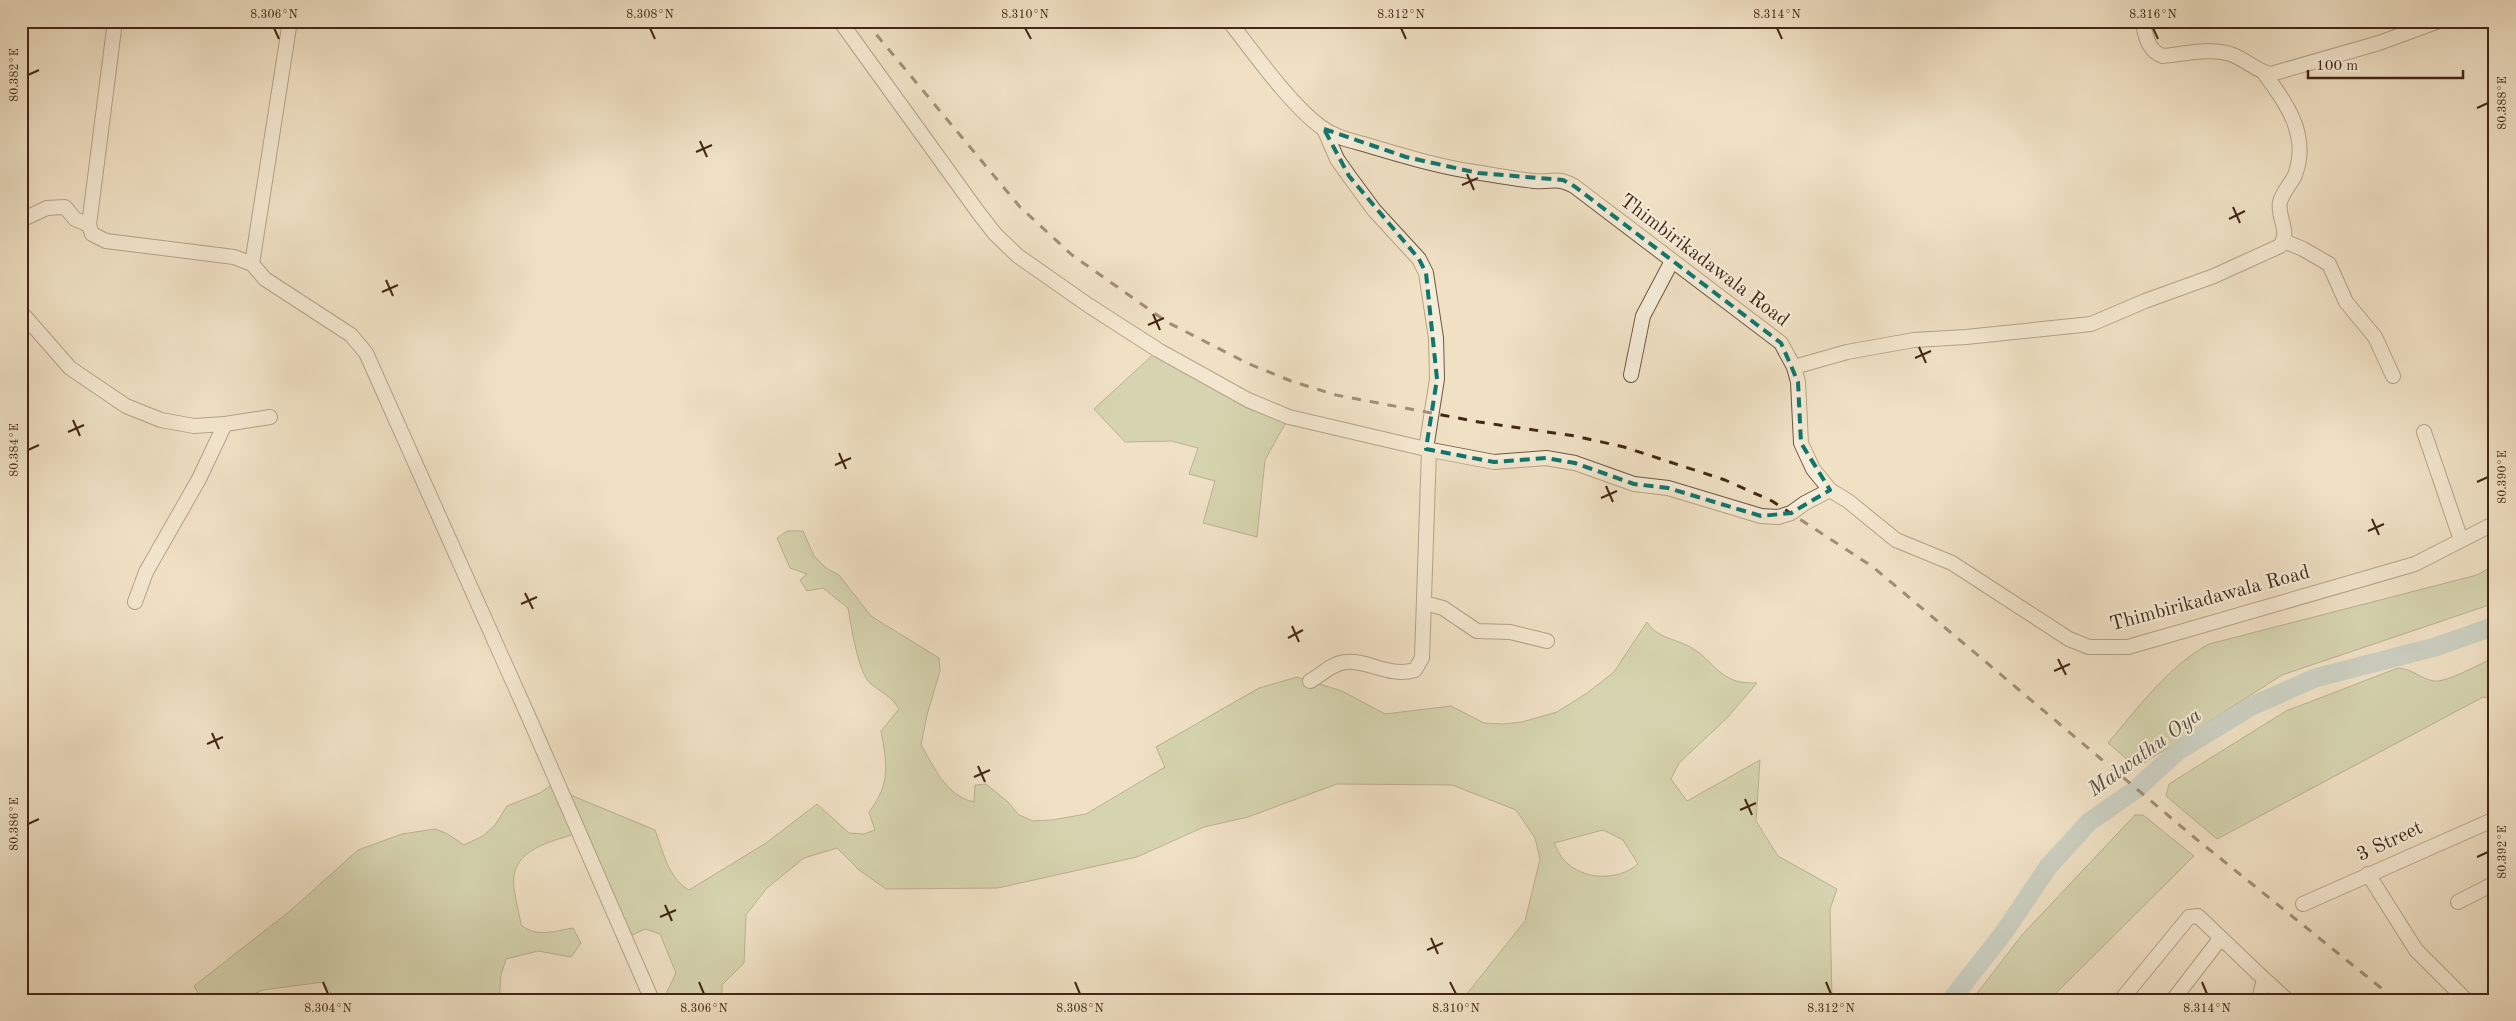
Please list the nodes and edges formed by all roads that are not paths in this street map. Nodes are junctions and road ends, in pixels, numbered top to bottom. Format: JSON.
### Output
{"nodes":[{"id":1,"x":115,"y":21,"type":"edge"},
{"id":2,"x":290,"y":21,"type":"edge"},
{"id":3,"x":840,"y":21,"type":"edge"},
{"id":4,"x":1229,"y":21,"type":"edge"},
{"id":5,"x":2142,"y":21,"type":"edge"},
{"id":6,"x":2439,"y":21,"type":"edge"},
{"id":7,"x":2264,"y":73,"type":"junction"},
{"id":8,"x":1324,"y":129,"type":"junction"},
{"id":9,"x":21,"y":220,"type":"edge"},
{"id":10,"x":89,"y":225,"type":"junction"},
{"id":11,"x":2284,"y":241,"type":"junction"},
{"id":12,"x":1672,"y":261,"type":"junction"},
{"id":13,"x":252,"y":264,"type":"junction"},
{"id":14,"x":21,"y":312,"type":"edge"},
{"id":15,"x":1794,"y":367,"type":"junction"},
{"id":16,"x":1632,"y":375,"type":"dead end"},
{"id":17,"x":2393,"y":376,"type":"dead end"},
{"id":18,"x":270,"y":417,"type":"dead end"},
{"id":19,"x":225,"y":424,"type":"junction"},
{"id":20,"x":2424,"y":432,"type":"dead end"},
{"id":21,"x":1427,"y":450,"type":"junction"},
{"id":22,"x":1830,"y":490,"type":"junction"},
{"id":23,"x":2495,"y":523,"type":"edge"},
{"id":24,"x":2461,"y":540,"type":"junction"},
{"id":25,"x":135,"y":602,"type":"dead end"},
{"id":26,"x":1424,"y":603,"type":"junction"},
{"id":27,"x":1547,"y":641,"type":"dead end"},
{"id":28,"x":1310,"y":681,"type":"dead end"},
{"id":29,"x":2495,"y":819,"type":"edge"},
{"id":30,"x":2368,"y":874,"type":"junction"},
{"id":31,"x":2495,"y":884,"type":"edge"},
{"id":32,"x":2458,"y":902,"type":"dead end"},
{"id":33,"x":2303,"y":904,"type":"dead end"},
{"id":34,"x":2220,"y":939,"type":"junction"},
{"id":35,"x":2264,"y":980,"type":"junction"},
{"id":36,"x":652,"y":1000,"type":"edge"},
{"id":37,"x":2121,"y":1000,"type":"edge"},
{"id":38,"x":2173,"y":1000,"type":"edge"},
{"id":39,"x":2259,"y":1000,"type":"edge"},
{"id":40,"x":2286,"y":1000,"type":"edge"},
{"id":41,"x":2466,"y":1000,"type":"edge"}],
"edges":[{"from":1,"to":10,"type":"street"},
{"from":2,"to":13,"type":"street"},
{"from":3,"to":21,"type":"street"},
{"from":4,"to":8,"type":"street","name":"Thimbirikadawala Road"},
{"from":5,"to":7,"type":"street"},
{"from":6,"to":7,"type":"street"},
{"from":7,"to":11,"type":"street"},
{"from":8,"to":12,"type":"street","name":"Thimbirikadawala Road"},
{"from":8,"to":21,"type":"street"},
{"from":9,"to":10,"type":"street"},
{"from":10,"to":13,"type":"street"},
{"from":11,"to":15,"type":"street"},
{"from":11,"to":17,"type":"street"},
{"from":12,"to":15,"type":"street","name":"Thimbirikadawala Road"},
{"from":12,"to":16,"type":"street"},
{"from":13,"to":36,"type":"street"},
{"from":14,"to":19,"type":"street"},
{"from":15,"to":22,"type":"street","name":"Thimbirikadawala Road"},
{"from":18,"to":19,"type":"street"},
{"from":19,"to":25,"type":"street"},
{"from":20,"to":24,"type":"street"},
{"from":21,"to":22,"type":"street"},
{"from":21,"to":26,"type":"street"},
{"from":22,"to":24,"type":"street","name":"Thimbirikadawala Road"},
{"from":23,"to":24,"type":"street","name":"Thimbirikadawala Road"},
{"from":26,"to":27,"type":"street"},
{"from":26,"to":28,"type":"street"},
{"from":29,"to":30,"type":"street","name":"3 Street"},
{"from":30,"to":33,"type":"street","name":"3 Street"},
{"from":30,"to":41,"type":"street"},
{"from":31,"to":32,"type":"street"},
{"from":34,"to":35,"type":"street"},
{"from":34,"to":37,"type":"street"},
{"from":34,"to":38,"type":"street"},
{"from":35,"to":39,"type":"street"},
{"from":35,"to":40,"type":"street"}]}
